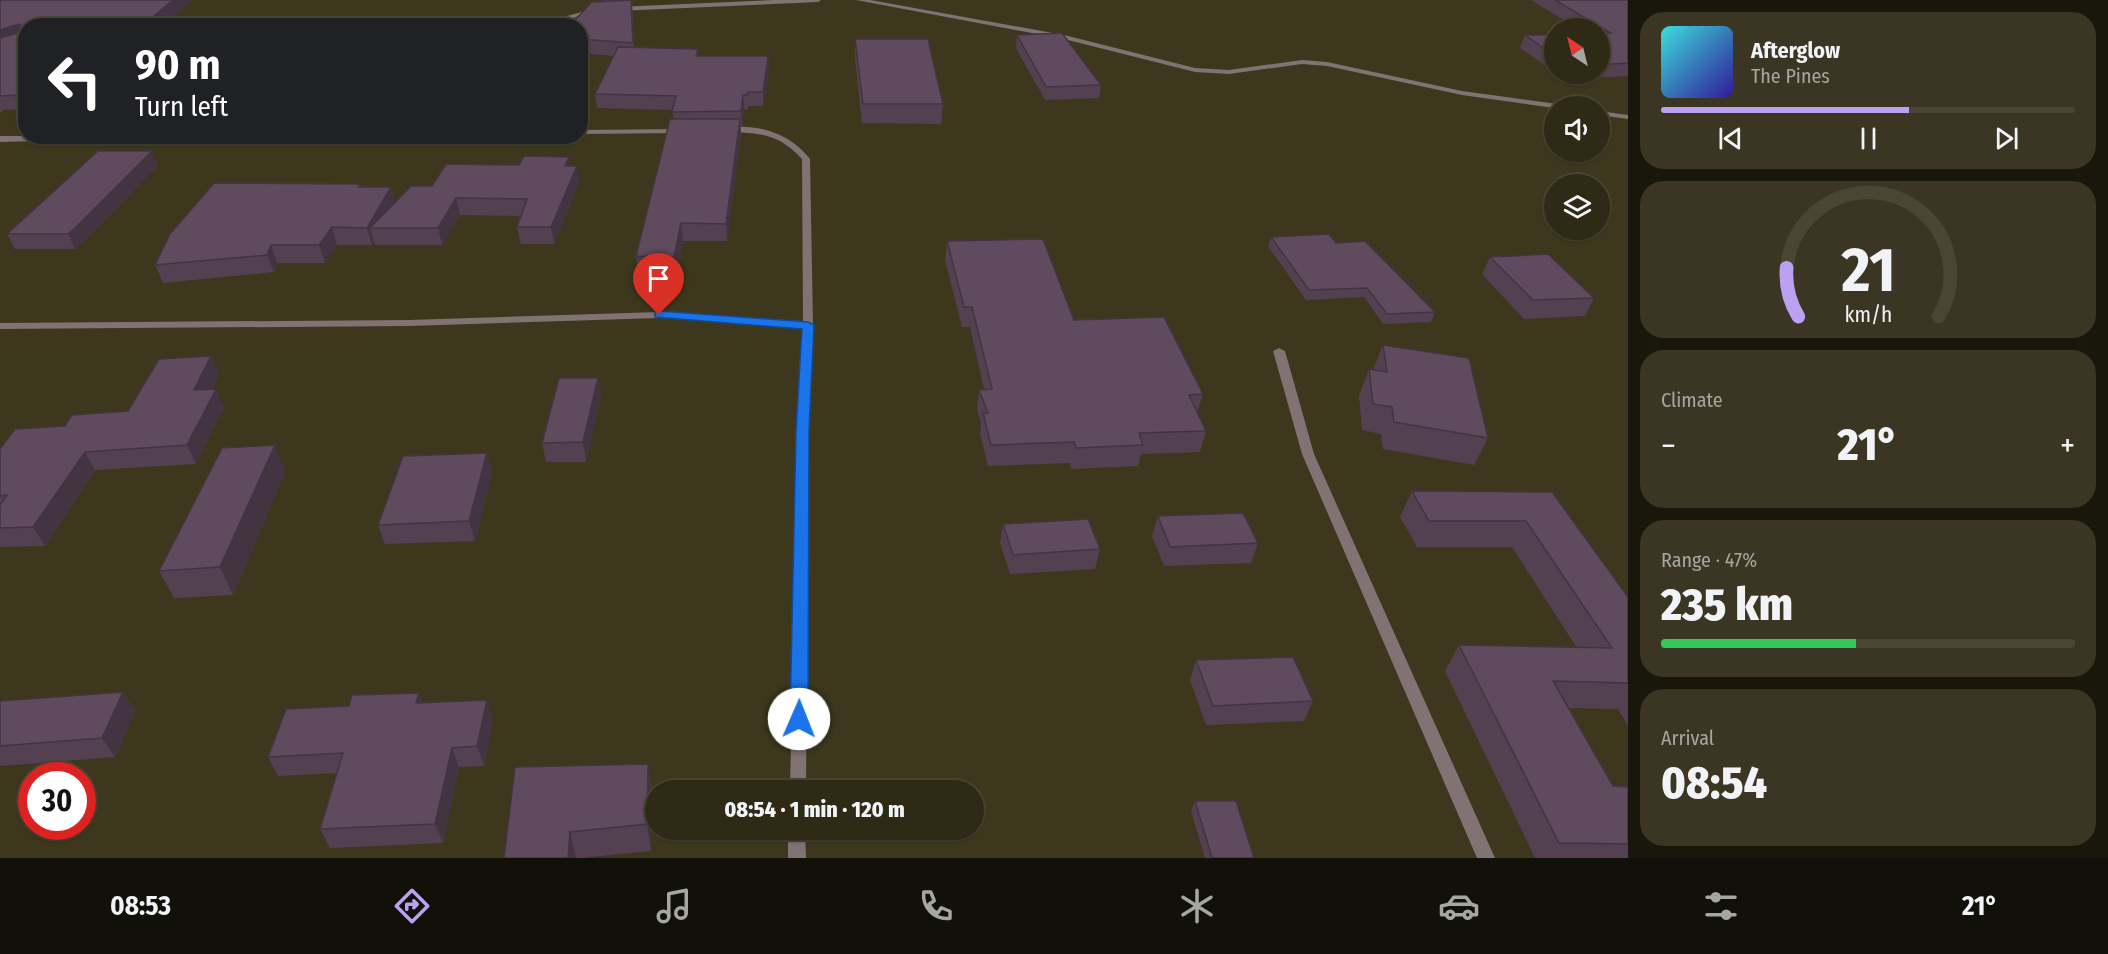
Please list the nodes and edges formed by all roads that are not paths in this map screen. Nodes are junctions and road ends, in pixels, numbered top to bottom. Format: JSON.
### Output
{"nodes":[{"id":1,"x":818,"y":0,"type":"edge"},
{"id":2,"x":859,"y":0,"type":"edge"},
{"id":3,"x":564,"y":18,"type":"edge"},
{"id":4,"x":1544,"y":104,"type":"edge"},
{"id":5,"x":1610,"y":115,"type":"edge"},
{"id":6,"x":1628,"y":117,"type":"edge"},
{"id":7,"x":721,"y":130,"type":"edge"},
{"id":8,"x":697,"y":131,"type":"edge"},
{"id":9,"x":588,"y":132,"type":"edge"},
{"id":10,"x":0,"y":139,"type":"edge"},
{"id":11,"x":18,"y":139,"type":"edge"},
{"id":12,"x":808,"y":325,"type":"junction"},
{"id":13,"x":0,"y":326,"type":"edge"},
{"id":14,"x":1279,"y":351,"type":"dead end"},
{"id":15,"x":798,"y":780,"type":"edge"},
{"id":16,"x":797,"y":840,"type":"edge"},
{"id":17,"x":797,"y":858,"type":"edge"},
{"id":18,"x":1486,"y":858,"type":"edge"}],
"edges":[{"from":1,"to":3,"type":"street"},
{"from":2,"to":4,"type":"street"},
{"from":5,"to":6,"type":"street"},
{"from":7,"to":12,"type":"street"},
{"from":8,"to":9,"type":"street"},
{"from":10,"to":11,"type":"street"},
{"from":12,"to":13,"type":"street"},
{"from":12,"to":15,"type":"street"},
{"from":14,"to":18,"type":"street"},
{"from":16,"to":17,"type":"street"}]}
